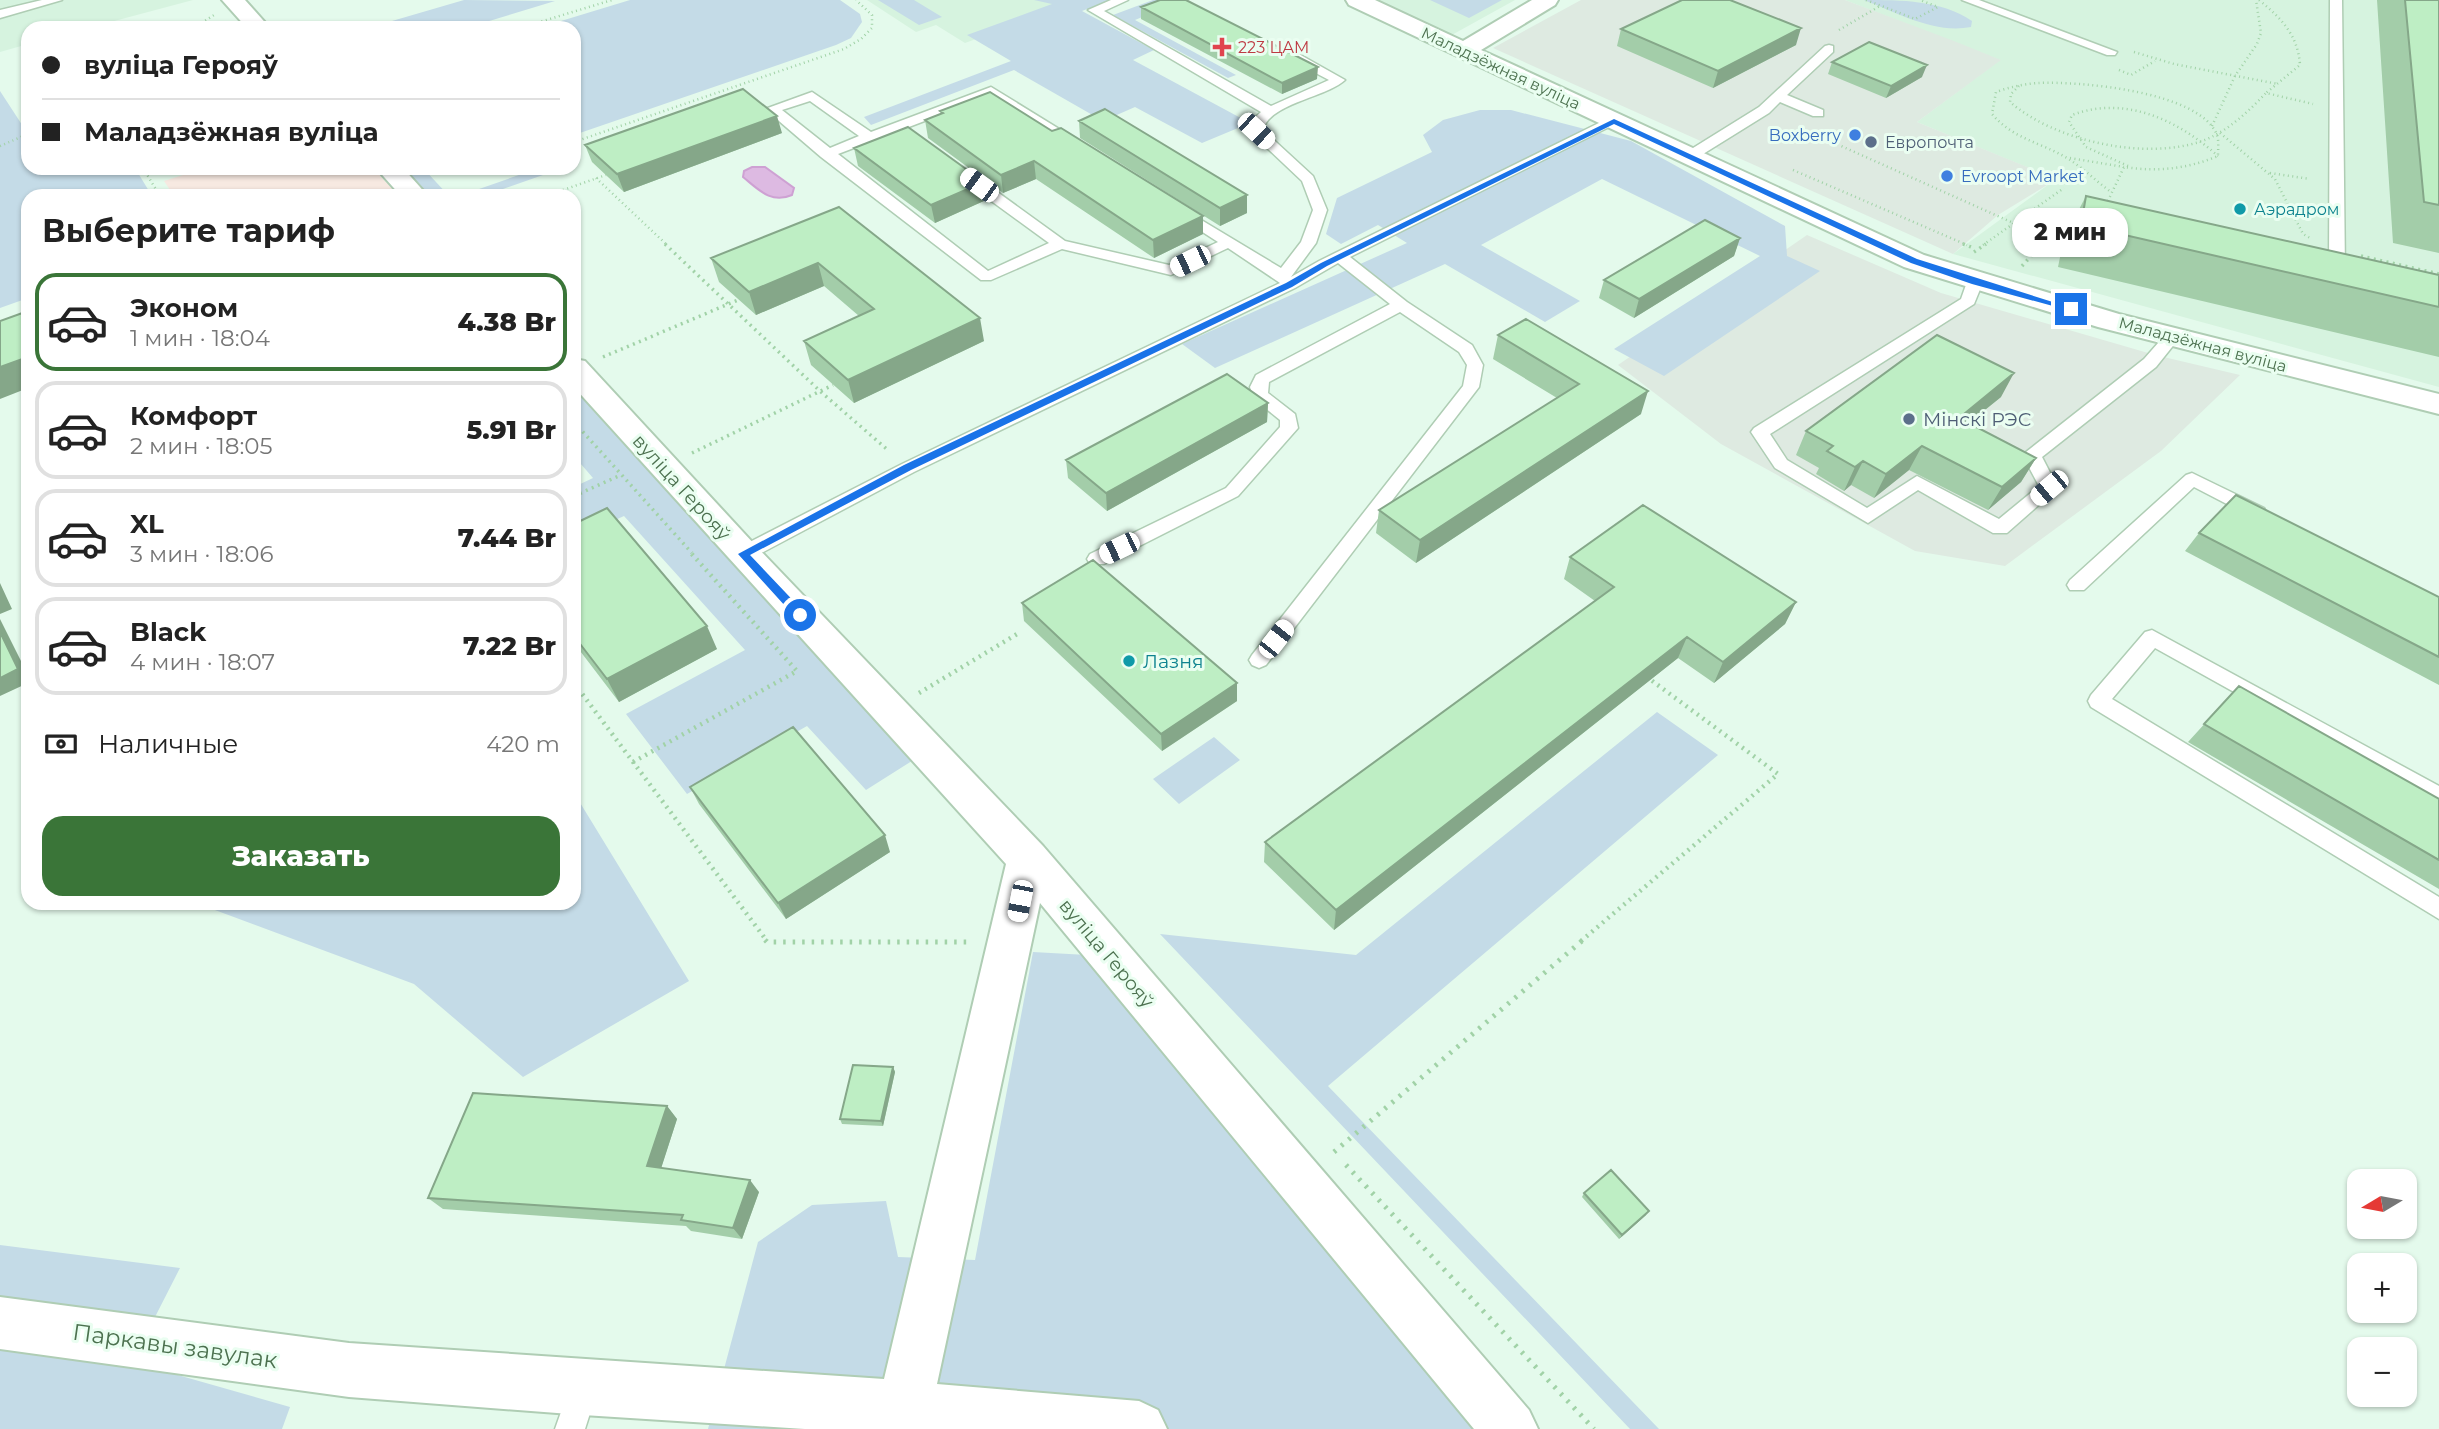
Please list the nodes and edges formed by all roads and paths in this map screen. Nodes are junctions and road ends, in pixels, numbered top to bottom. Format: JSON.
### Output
{"nodes":[{"id":1,"x":56,"y":0,"type":"edge"},
{"id":2,"x":233,"y":0,"type":"edge"},
{"id":3,"x":612,"y":0,"type":"edge"},
{"id":4,"x":856,"y":0,"type":"edge"},
{"id":5,"x":1122,"y":0,"type":"edge"},
{"id":6,"x":1357,"y":0,"type":"edge"},
{"id":7,"x":1547,"y":0,"type":"edge"},
{"id":8,"x":1866,"y":0,"type":"edge"},
{"id":9,"x":1920,"y":0,"type":"edge"},
{"id":10,"x":1968,"y":0,"type":"edge"},
{"id":11,"x":2257,"y":0,"type":"edge"},
{"id":12,"x":2336,"y":0,"type":"edge"},
{"id":13,"x":1881,"y":6,"type":"junction"},
{"id":14,"x":0,"y":14,"type":"edge"},
{"id":15,"x":252,"y":21,"type":"edge"},
{"id":16,"x":543,"y":21,"type":"edge"},
{"id":17,"x":1279,"y":49,"type":"edge"},
{"id":18,"x":1829,"y":49,"type":"joint"},
{"id":19,"x":1463,"y":51,"type":"junction"},
{"id":20,"x":2111,"y":52,"type":"dead end"},
{"id":21,"x":2155,"y":60,"type":"dead end"},
{"id":22,"x":2235,"y":76,"type":"junction"},
{"id":23,"x":2278,"y":84,"type":"junction"},
{"id":24,"x":2019,"y":85,"type":"junction"},
{"id":25,"x":2266,"y":93,"type":"junction"},
{"id":26,"x":1780,"y":97,"type":"junction"},
{"id":27,"x":1764,"y":110,"type":"junction"},
{"id":28,"x":2336,"y":110,"type":"junction"},
{"id":29,"x":1270,"y":111,"type":"junction"},
{"id":30,"x":1818,"y":113,"type":"dead end"},
{"id":31,"x":1614,"y":121,"type":"junction"},
{"id":32,"x":2212,"y":127,"type":"junction"},
{"id":33,"x":2218,"y":132,"type":"junction"},
{"id":34,"x":21,"y":137,"type":"edge"},
{"id":35,"x":869,"y":137,"type":"junction"},
{"id":36,"x":2078,"y":137,"type":"junction"},
{"id":37,"x":581,"y":140,"type":"edge"},
{"id":38,"x":2202,"y":141,"type":"junction"},
{"id":39,"x":0,"y":146,"type":"edge"},
{"id":40,"x":826,"y":154,"type":"junction"},
{"id":41,"x":1093,"y":155,"type":"edge"},
{"id":42,"x":1690,"y":156,"type":"junction"},
{"id":43,"x":2218,"y":156,"type":"junction"},
{"id":44,"x":2066,"y":157,"type":"junction"},
{"id":45,"x":953,"y":166,"type":"edge"},
{"id":46,"x":2124,"y":167,"type":"junction"},
{"id":47,"x":1792,"y":170,"type":"dead end"},
{"id":48,"x":2138,"y":170,"type":"junction"},
{"id":49,"x":2270,"y":173,"type":"junction"},
{"id":50,"x":395,"y":175,"type":"edge"},
{"id":51,"x":606,"y":175,"type":"edge"},
{"id":52,"x":596,"y":178,"type":"junction"},
{"id":53,"x":2336,"y":184,"type":"junction"},
{"id":54,"x":2064,"y":188,"type":"dead end"},
{"id":55,"x":408,"y":189,"type":"edge"},
{"id":56,"x":566,"y":189,"type":"edge"},
{"id":57,"x":2111,"y":192,"type":"junction"},
{"id":58,"x":1161,"y":199,"type":"edge"},
{"id":59,"x":2104,"y":211,"type":"edge"},
{"id":60,"x":2013,"y":223,"type":"junction"},
{"id":61,"x":2088,"y":223,"type":"edge"},
{"id":62,"x":1229,"y":242,"type":"junction"},
{"id":63,"x":1060,"y":244,"type":"junction"},
{"id":64,"x":1976,"y":249,"type":"junction"},
{"id":65,"x":2337,"y":253,"type":"junction"},
{"id":66,"x":1341,"y":258,"type":"junction"},
{"id":67,"x":1973,"y":269,"type":"junction"},
{"id":68,"x":2336,"y":273,"type":"edge"},
{"id":69,"x":1286,"y":281,"type":"junction"},
{"id":70,"x":738,"y":300,"type":"edge"},
{"id":71,"x":729,"y":304,"type":"junction"},
{"id":72,"x":1401,"y":305,"type":"junction"},
{"id":73,"x":2172,"y":337,"type":"junction"},
{"id":74,"x":581,"y":365,"type":"edge"},
{"id":75,"x":581,"y":376,"type":"edge"},
{"id":76,"x":833,"y":386,"type":"edge"},
{"id":77,"x":821,"y":392,"type":"junction"},
{"id":78,"x":2439,"y":404,"type":"edge"},
{"id":79,"x":581,"y":430,"type":"edge"},
{"id":80,"x":663,"y":466,"type":"junction"},
{"id":81,"x":908,"y":468,"type":"junction"},
{"id":82,"x":621,"y":475,"type":"junction"},
{"id":83,"x":581,"y":493,"type":"edge"},
{"id":84,"x":2278,"y":523,"type":"edge"},
{"id":85,"x":743,"y":554,"type":"junction"},
{"id":86,"x":1097,"y":559,"type":"edge"},
{"id":87,"x":2077,"y":585,"type":"dead end"},
{"id":88,"x":1017,"y":634,"type":"dead end"},
{"id":89,"x":1259,"y":660,"type":"dead end"},
{"id":90,"x":1651,"y":680,"type":"edge"},
{"id":91,"x":581,"y":692,"type":"edge"},
{"id":92,"x":909,"y":699,"type":"dead end"},
{"id":93,"x":633,"y":762,"type":"junction"},
{"id":94,"x":2439,"y":797,"type":"edge"},
{"id":95,"x":1028,"y":859,"type":"junction"},
{"id":96,"x":2439,"y":909,"type":"edge"},
{"id":97,"x":1012,"y":942,"type":"junction"},
{"id":98,"x":1334,"y":1152,"type":"dead end"},
{"id":99,"x":0,"y":1323,"type":"edge"},
{"id":100,"x":905,"y":1408,"type":"junction"},
{"id":101,"x":576,"y":1409,"type":"edge"},
{"id":102,"x":1139,"y":1429,"type":"edge"},
{"id":103,"x":1510,"y":1429,"type":"edge"}],
"edges":[{"from":1,"to":14,"type":"lane"},
{"from":2,"to":15,"type":"street"},
{"from":3,"to":16,"type":"path"},
{"from":4,"to":37,"type":"path"},
{"from":5,"to":29,"type":"lane"},
{"from":6,"to":19,"type":"street","name":"Маладзёжная вуліца"},
{"from":7,"to":19,"type":"street"},
{"from":8,"to":13,"type":"path"},
{"from":9,"to":13,"type":"path"},
{"from":10,"to":20,"type":"lane"},
{"from":11,"to":22,"type":"path"},
{"from":11,"to":23,"type":"path"},
{"from":12,"to":28,"type":"lane"},
{"from":13,"to":18,"type":"path"},
{"from":17,"to":29,"type":"lane"},
{"from":18,"to":26,"type":"lane"},
{"from":19,"to":31,"type":"street","name":"Маладзёжная вуліца"},
{"from":21,"to":22,"type":"path"},
{"from":22,"to":23,"type":"path"},
{"from":22,"to":32,"type":"path"},
{"from":23,"to":25,"type":"path"},
{"from":24,"to":32,"type":"path"},
{"from":24,"to":36,"type":"path"},
{"from":24,"to":44,"type":"path"},
{"from":25,"to":28,"type":"path"},
{"from":25,"to":33,"type":"path"},
{"from":26,"to":27,"type":"lane"},
{"from":26,"to":30,"type":"lane"},
{"from":27,"to":42,"type":"lane"},
{"from":27,"to":60,"type":"path"},
{"from":28,"to":53,"type":"lane"},
{"from":29,"to":69,"type":"lane"},
{"from":31,"to":42,"type":"street","name":"Маладзёжная вуліца"},
{"from":31,"to":66,"type":"lane"},
{"from":32,"to":33,"type":"path"},
{"from":33,"to":38,"type":"path"},
{"from":33,"to":43,"type":"path"},
{"from":33,"to":49,"type":"path"},
{"from":34,"to":39,"type":"path"},
{"from":35,"to":40,"type":"lane"},
{"from":35,"to":40,"type":"lane"},
{"from":35,"to":41,"type":"lane"},
{"from":36,"to":38,"type":"path"},
{"from":36,"to":38,"type":"path"},
{"from":36,"to":48,"type":"path"},
{"from":38,"to":43,"type":"path"},
{"from":40,"to":63,"type":"lane"},
{"from":42,"to":67,"type":"street","name":"Маладзёжная вуліца"},
{"from":43,"to":48,"type":"path"},
{"from":44,"to":46,"type":"path"},
{"from":44,"to":57,"type":"path"},
{"from":45,"to":63,"type":"lane"},
{"from":46,"to":48,"type":"path"},
{"from":46,"to":57,"type":"path"},
{"from":47,"to":64,"type":"path"},
{"from":49,"to":53,"type":"path"},
{"from":49,"to":65,"type":"path"},
{"from":50,"to":55,"type":"street"},
{"from":51,"to":52,"type":"path"},
{"from":52,"to":56,"type":"path"},
{"from":52,"to":71,"type":"path"},
{"from":53,"to":65,"type":"lane"},
{"from":54,"to":60,"type":"path"},
{"from":57,"to":59,"type":"path"},
{"from":58,"to":62,"type":"lane"},
{"from":60,"to":61,"type":"path"},
{"from":60,"to":64,"type":"path"},
{"from":62,"to":63,"type":"lane"},
{"from":62,"to":69,"type":"lane"},
{"from":64,"to":67,"type":"path"},
{"from":65,"to":68,"type":"lane"},
{"from":66,"to":69,"type":"lane"},
{"from":66,"to":72,"type":"lane"},
{"from":67,"to":73,"type":"street","name":"Маладзёжная вуліца"},
{"from":67,"to":73,"type":"lane"},
{"from":69,"to":81,"type":"lane"},
{"from":70,"to":71,"type":"path"},
{"from":71,"to":74,"type":"path"},
{"from":71,"to":77,"type":"path"},
{"from":72,"to":86,"type":"lane"},
{"from":72,"to":89,"type":"lane"},
{"from":73,"to":78,"type":"street","name":"Маладзёжная вуліца"},
{"from":75,"to":80,"type":"street","name":"вуліца Герояў"},
{"from":76,"to":77,"type":"path"},
{"from":77,"to":80,"type":"path"},
{"from":77,"to":81,"type":"path"},
{"from":79,"to":82,"type":"path"},
{"from":80,"to":85,"type":"street","name":"вуліца Герояў"},
{"from":81,"to":85,"type":"lane"},
{"from":82,"to":83,"type":"path"},
{"from":82,"to":93,"type":"path"},
{"from":84,"to":87,"type":"lane"},
{"from":85,"to":95,"type":"street","name":"вуліца Герояў"},
{"from":88,"to":92,"type":"path"},
{"from":90,"to":98,"type":"path"},
{"from":91,"to":93,"type":"path"},
{"from":93,"to":97,"type":"path"},
{"from":94,"to":96,"type":"lane"},
{"from":95,"to":97,"type":"street"},
{"from":95,"to":103,"type":"street","name":"вуліца Герояў"},
{"from":97,"to":100,"type":"street"},
{"from":99,"to":101,"type":"street","name":"Паркавы завулак"},
{"from":100,"to":101,"type":"street","name":"Паркавы завулак"},
{"from":100,"to":102,"type":"street","name":"Паркавы завулак"}]}
